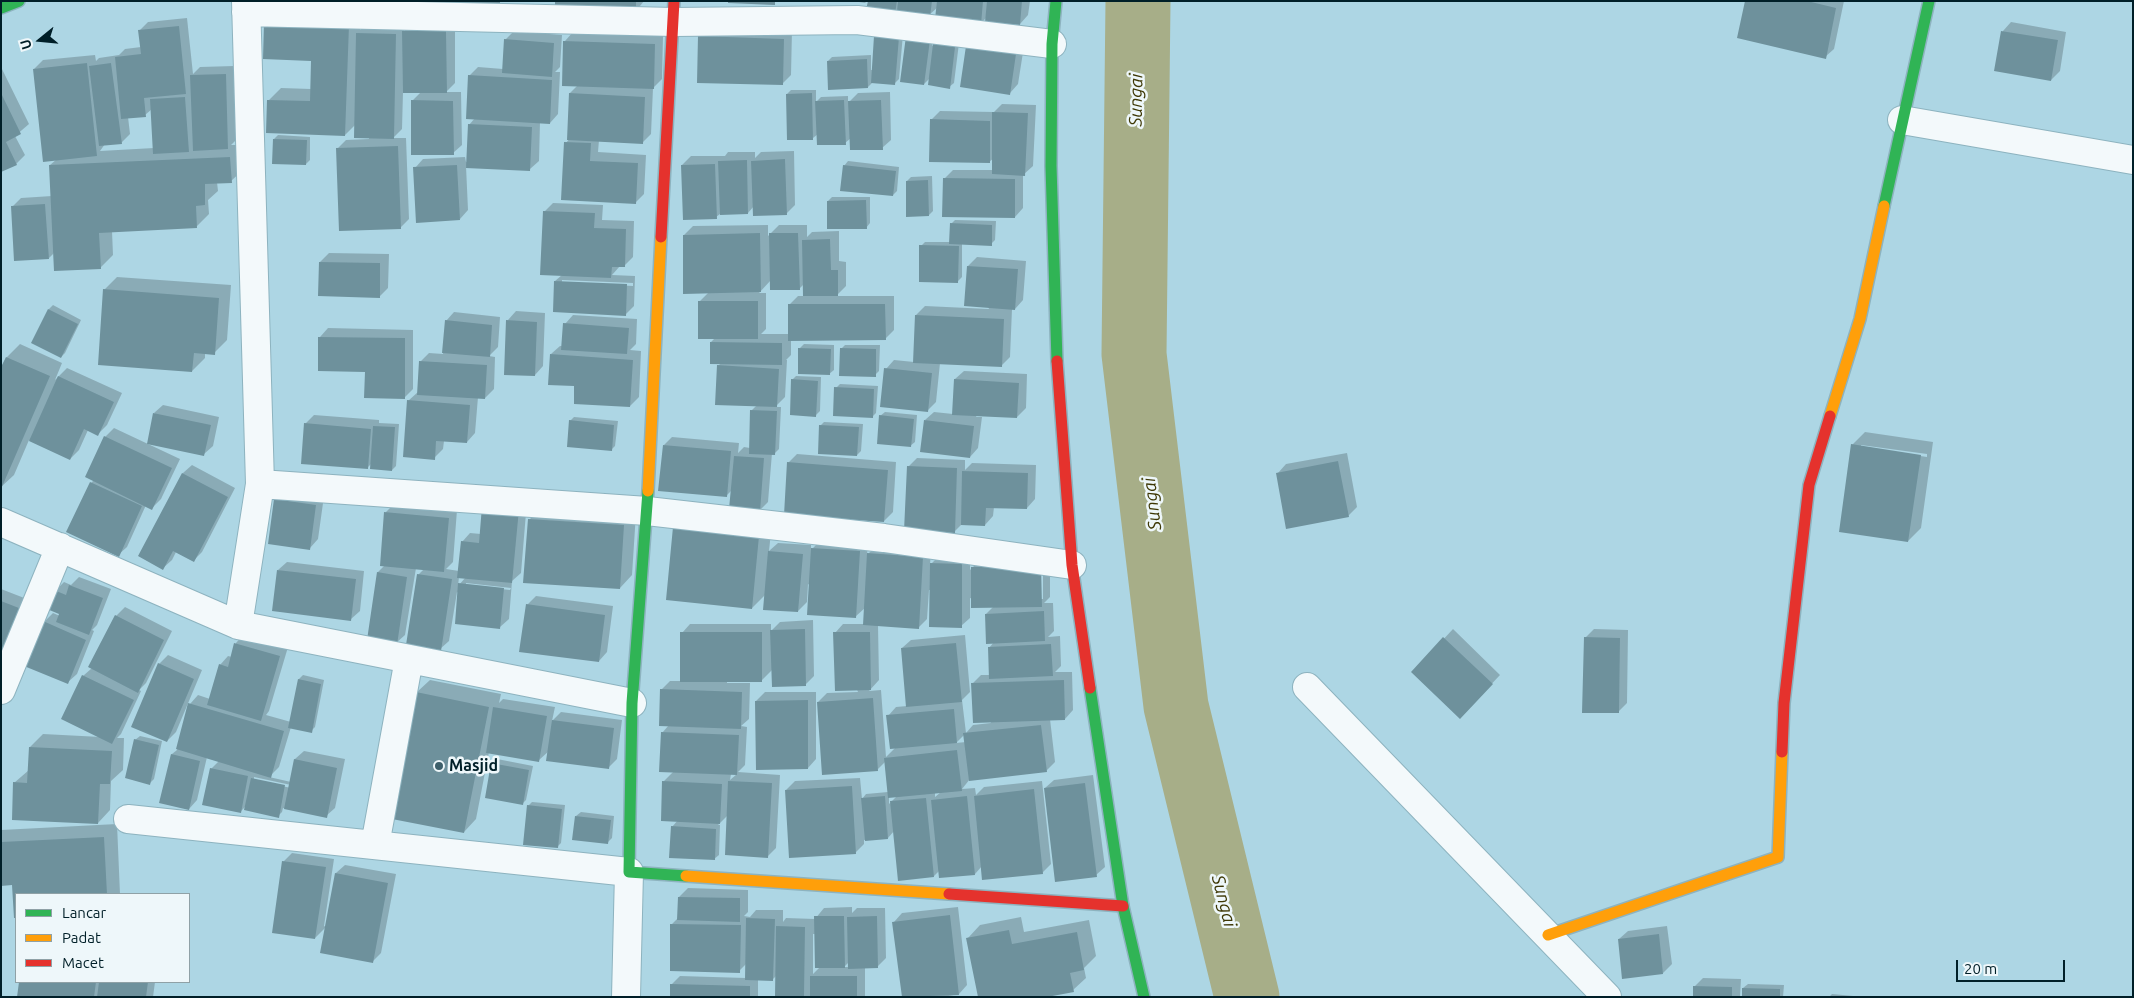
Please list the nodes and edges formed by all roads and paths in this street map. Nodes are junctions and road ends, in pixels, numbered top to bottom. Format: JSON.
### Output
{"nodes":[{"id":1,"x":20,"y":1,"type":"edge"},
{"id":2,"x":1056,"y":1,"type":"edge"},
{"id":3,"x":1929,"y":1,"type":"edge"},
{"id":4,"x":246,"y":6,"type":"edge"},
{"id":5,"x":1,"y":8,"type":"edge"},
{"id":6,"x":674,"y":12,"type":"edge"},
{"id":7,"x":1052,"y":44,"type":"junction"},
{"id":8,"x":1902,"y":120,"type":"junction"},
{"id":9,"x":2133,"y":160,"type":"edge"},
{"id":10,"x":260,"y":484,"type":"junction"},
{"id":11,"x":647,"y":511,"type":"junction"},
{"id":12,"x":1,"y":522,"type":"edge"},
{"id":13,"x":60,"y":547,"type":"junction"},
{"id":14,"x":1072,"y":565,"type":"junction"},
{"id":15,"x":238,"y":624,"type":"junction"},
{"id":16,"x":409,"y":659,"type":"junction"},
{"id":17,"x":1306,"y":687,"type":"dead end"},
{"id":18,"x":1,"y":690,"type":"edge"},
{"id":19,"x":632,"y":703,"type":"junction"},
{"id":20,"x":128,"y":819,"type":"dead end"},
{"id":21,"x":375,"y":845,"type":"junction"},
{"id":22,"x":630,"y":872,"type":"junction"},
{"id":23,"x":1124,"y":906,"type":"junction"},
{"id":24,"x":1548,"y":935,"type":"junction"},
{"id":25,"x":626,"y":997,"type":"edge"},
{"id":26,"x":1144,"y":997,"type":"edge"},
{"id":27,"x":1607,"y":997,"type":"edge"}],
"edges":[{"from":1,"to":5,"type":"street"},
{"from":2,"to":7,"type":"street"},
{"from":3,"to":8,"type":"street"},
{"from":4,"to":6,"type":"street"},
{"from":4,"to":10,"type":"street"},
{"from":6,"to":7,"type":"street"},
{"from":6,"to":11,"type":"street"},
{"from":7,"to":14,"type":"street"},
{"from":8,"to":9,"type":"street"},
{"from":8,"to":24,"type":"street"},
{"from":10,"to":11,"type":"street"},
{"from":10,"to":15,"type":"street"},
{"from":11,"to":14,"type":"street"},
{"from":11,"to":19,"type":"street"},
{"from":12,"to":13,"type":"street"},
{"from":13,"to":15,"type":"street"},
{"from":13,"to":18,"type":"street"},
{"from":14,"to":23,"type":"street"},
{"from":15,"to":16,"type":"street"},
{"from":16,"to":19,"type":"street"},
{"from":16,"to":21,"type":"street"},
{"from":17,"to":24,"type":"street"},
{"from":19,"to":22,"type":"street"},
{"from":20,"to":21,"type":"street"},
{"from":21,"to":22,"type":"street"},
{"from":22,"to":23,"type":"street"},
{"from":22,"to":25,"type":"street"},
{"from":23,"to":26,"type":"street"},
{"from":24,"to":27,"type":"street"}]}
